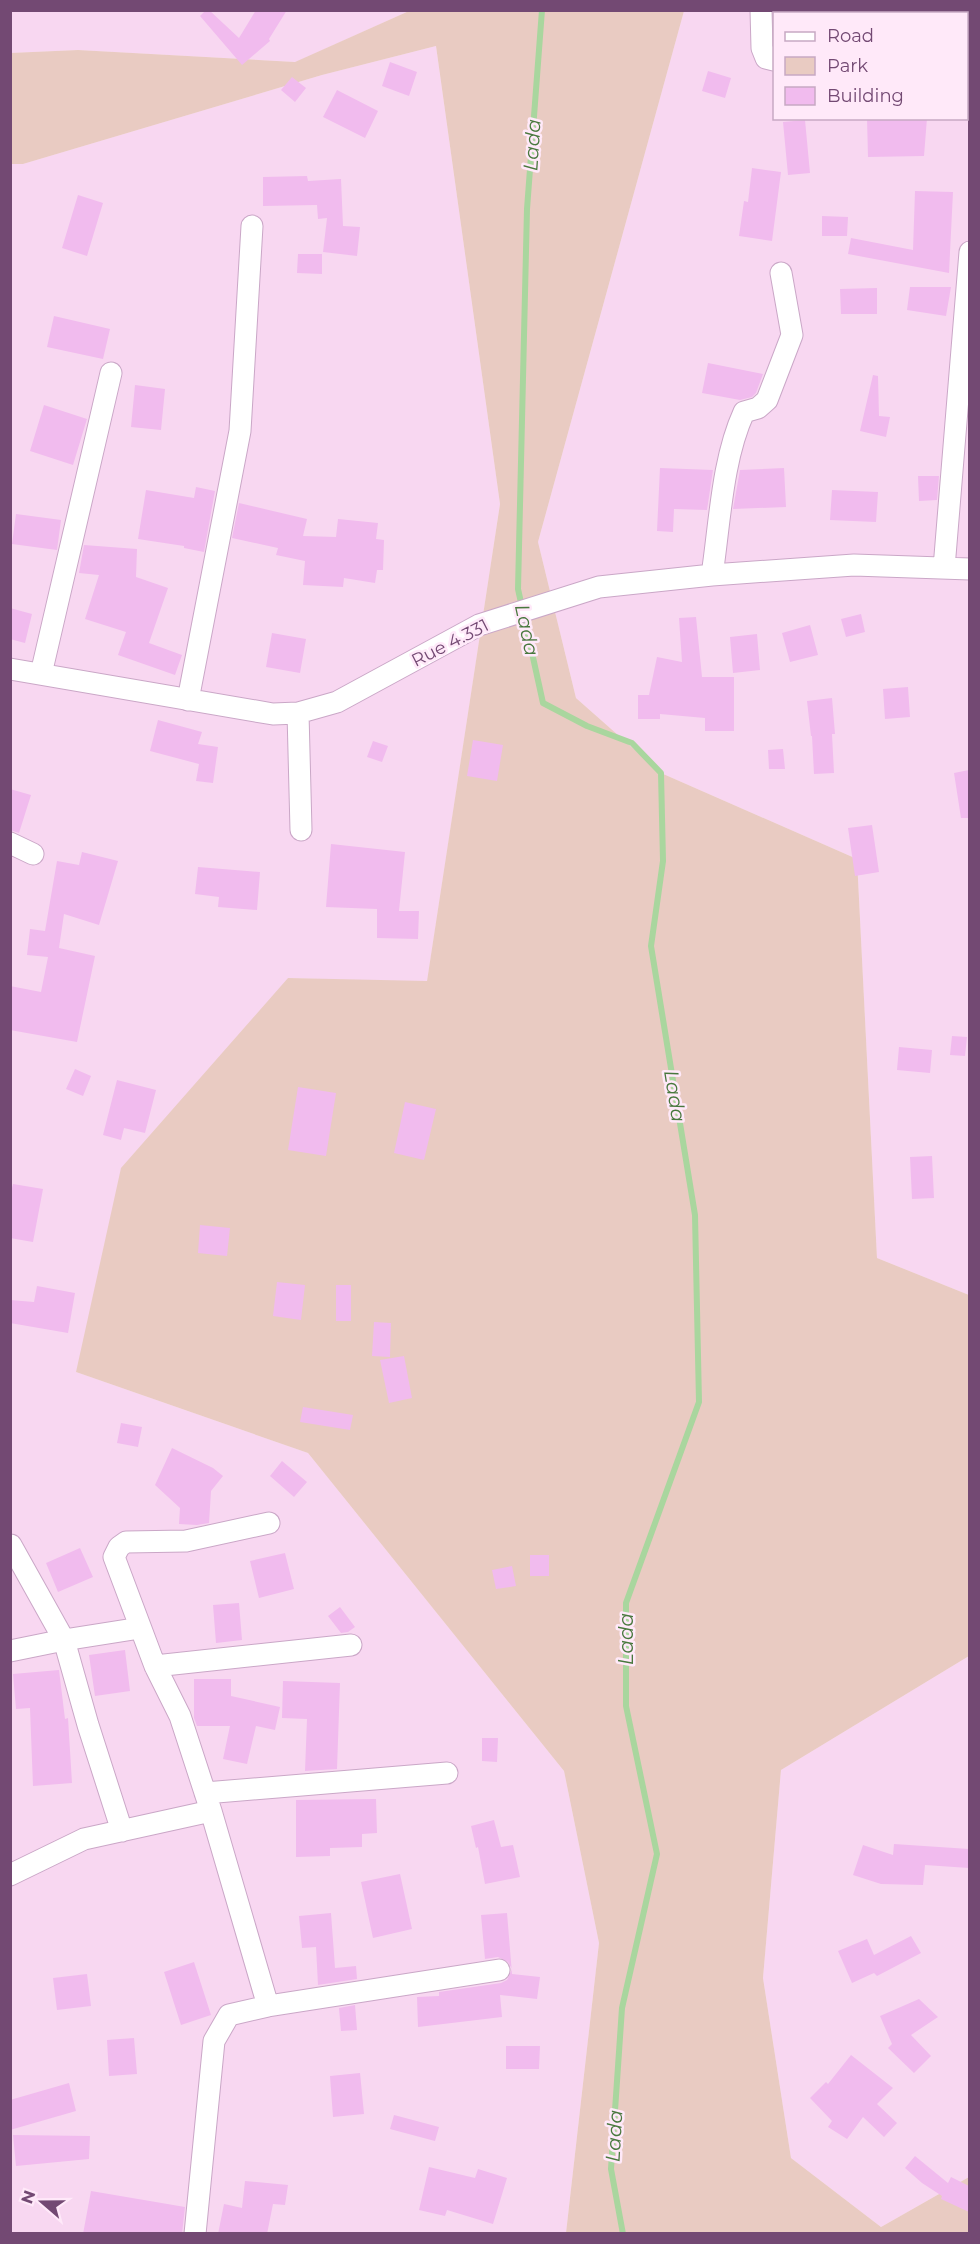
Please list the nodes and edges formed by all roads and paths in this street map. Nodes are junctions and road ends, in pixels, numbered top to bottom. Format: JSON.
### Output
{"nodes":[{"id":1,"x":760,"y":10,"type":"edge"},
{"id":2,"x":773,"y":60,"type":"edge"},
{"id":3,"x":252,"y":226,"type":"dead end"},
{"id":4,"x":969,"y":252,"type":"edge"},
{"id":5,"x":781,"y":273,"type":"dead end"},
{"id":6,"x":111,"y":373,"type":"dead end"},
{"id":7,"x":944,"y":568,"type":"junction"},
{"id":8,"x":969,"y":569,"type":"edge"},
{"id":9,"x":712,"y":575,"type":"junction"},
{"id":10,"x":10,"y":669,"type":"edge"},
{"id":11,"x":41,"y":675,"type":"junction"},
{"id":12,"x":188,"y":700,"type":"junction"},
{"id":13,"x":298,"y":713,"type":"junction"},
{"id":14,"x":301,"y":830,"type":"dead end"},
{"id":15,"x":10,"y":843,"type":"edge"},
{"id":16,"x":33,"y":854,"type":"dead end"},
{"id":17,"x":269,"y":1523,"type":"dead end"},
{"id":18,"x":11,"y":1545,"type":"edge"},
{"id":19,"x":140,"y":1628,"type":"junction"},
{"id":20,"x":64,"y":1640,"type":"junction"},
{"id":21,"x":351,"y":1645,"type":"dead end"},
{"id":22,"x":10,"y":1651,"type":"edge"},
{"id":23,"x":155,"y":1666,"type":"junction"},
{"id":24,"x":447,"y":1773,"type":"dead end"},
{"id":25,"x":208,"y":1802,"type":"junction"},
{"id":26,"x":122,"y":1831,"type":"junction"},
{"id":27,"x":10,"y":1875,"type":"edge"},
{"id":28,"x":499,"y":1970,"type":"dead end"},
{"id":29,"x":268,"y":2006,"type":"junction"},
{"id":30,"x":195,"y":2234,"type":"edge"}],
"edges":[{"from":1,"to":2,"type":"street"},
{"from":3,"to":12,"type":"street"},
{"from":4,"to":7,"type":"street"},
{"from":5,"to":9,"type":"street"},
{"from":6,"to":11,"type":"street"},
{"from":7,"to":8,"type":"street","name":"Rue 4.331"},
{"from":7,"to":9,"type":"street","name":"Rue 4.331"},
{"from":9,"to":13,"type":"street","name":"Rue 4.331"},
{"from":10,"to":11,"type":"street","name":"Rue 4.331"},
{"from":11,"to":12,"type":"street","name":"Rue 4.331"},
{"from":12,"to":13,"type":"street","name":"Rue 4.331"},
{"from":13,"to":14,"type":"street"},
{"from":15,"to":16,"type":"street"},
{"from":17,"to":19,"type":"street"},
{"from":18,"to":20,"type":"street"},
{"from":19,"to":20,"type":"street"},
{"from":19,"to":23,"type":"street"},
{"from":20,"to":22,"type":"street"},
{"from":20,"to":26,"type":"street"},
{"from":21,"to":23,"type":"street"},
{"from":23,"to":25,"type":"street"},
{"from":24,"to":25,"type":"street"},
{"from":25,"to":26,"type":"street"},
{"from":25,"to":29,"type":"street"},
{"from":26,"to":27,"type":"street"},
{"from":28,"to":29,"type":"street"},
{"from":29,"to":30,"type":"street"}]}
